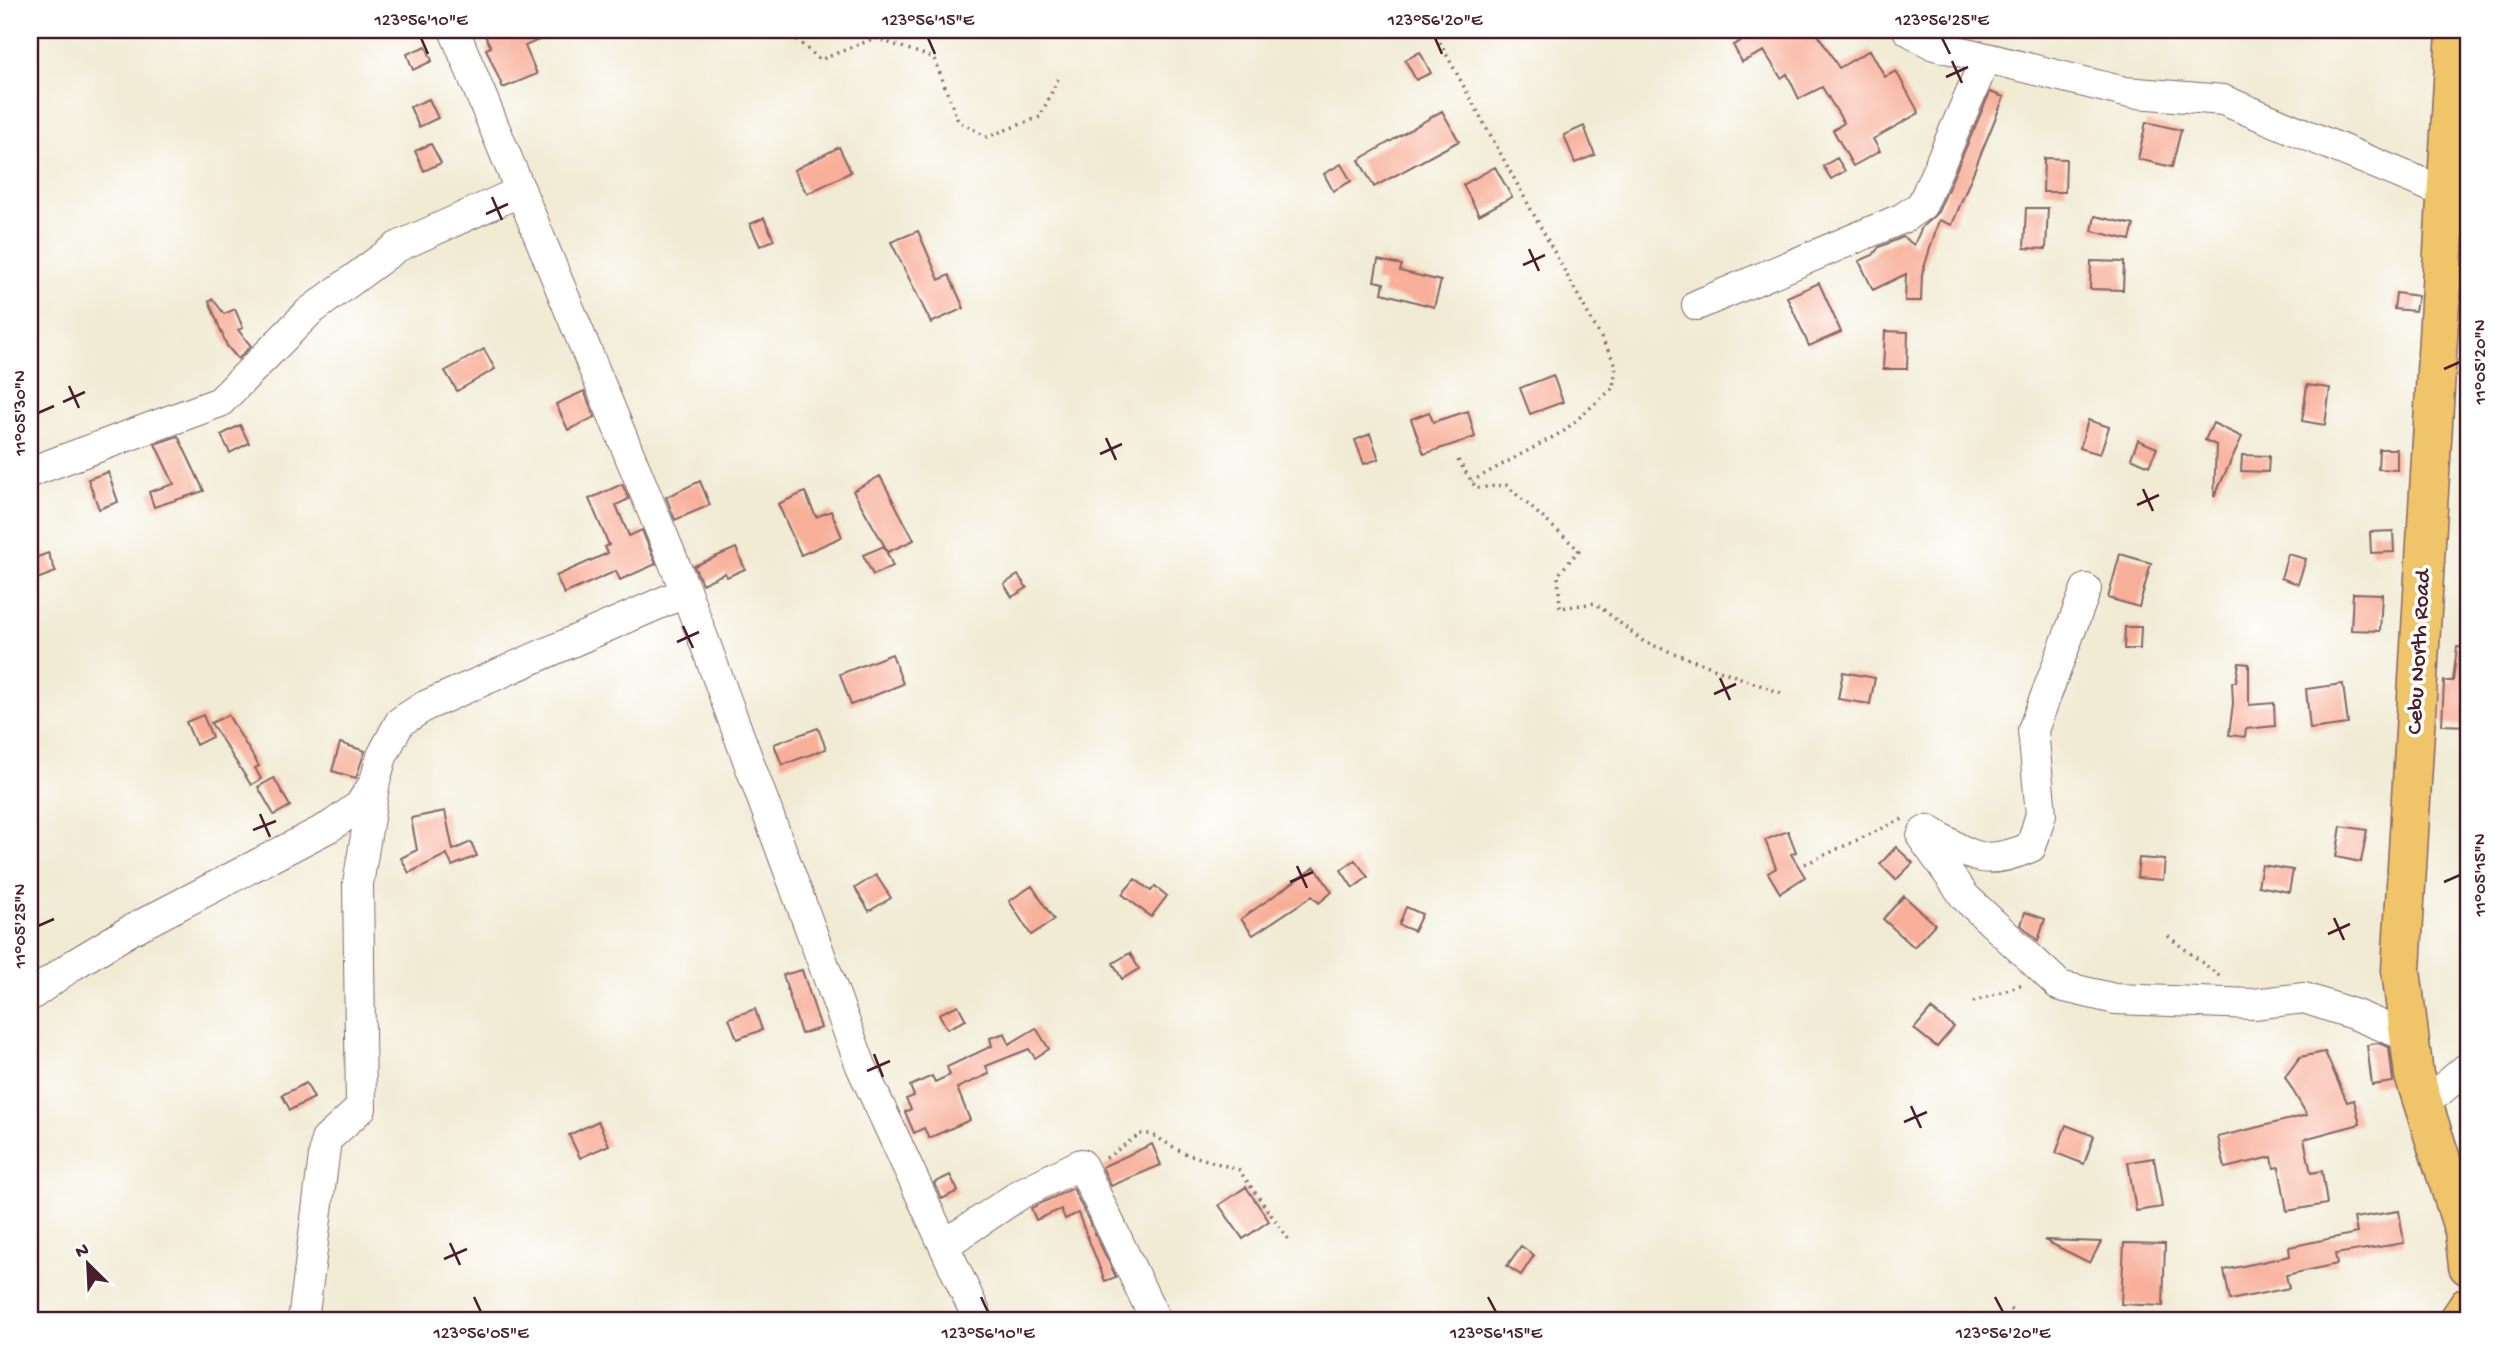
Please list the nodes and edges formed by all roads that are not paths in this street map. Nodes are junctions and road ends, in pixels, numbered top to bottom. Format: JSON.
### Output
{"nodes":[{"id":1,"x":454,"y":30,"type":"edge"},
{"id":2,"x":1908,"y":30,"type":"edge"},
{"id":3,"x":2456,"y":30,"type":"edge"},
{"id":4,"x":1986,"y":58,"type":"junction"},
{"id":5,"x":521,"y":191,"type":"junction"},
{"id":6,"x":2444,"y":192,"type":"junction"},
{"id":7,"x":1697,"y":305,"type":"dead end"},
{"id":8,"x":30,"y":472,"type":"edge"},
{"id":9,"x":2087,"y":589,"type":"dead end"},
{"id":10,"x":686,"y":592,"type":"junction"},
{"id":11,"x":375,"y":781,"type":"junction"},
{"id":12,"x":30,"y":996,"type":"edge"},
{"id":13,"x":2409,"y":1037,"type":"junction"},
{"id":14,"x":2468,"y":1067,"type":"edge"},
{"id":15,"x":2423,"y":1105,"type":"junction"},
{"id":16,"x":944,"y":1245,"type":"junction"},
{"id":17,"x":2468,"y":1266,"type":"edge"},
{"id":18,"x":2468,"y":1306,"type":"edge"},
{"id":19,"x":303,"y":1321,"type":"edge"},
{"id":20,"x":979,"y":1321,"type":"edge"},
{"id":21,"x":1156,"y":1321,"type":"edge"},
{"id":22,"x":2458,"y":1321,"type":"edge"}],
"edges":[{"from":1,"to":5,"type":"street"},
{"from":2,"to":4,"type":"street"},
{"from":3,"to":6,"type":"main road","name":"Cebu North Road"},
{"from":4,"to":6,"type":"street"},
{"from":4,"to":7,"type":"street"},
{"from":5,"to":8,"type":"street"},
{"from":5,"to":10,"type":"street"},
{"from":6,"to":13,"type":"main road","name":"Cebu North Road"},
{"from":9,"to":13,"type":"street"},
{"from":10,"to":11,"type":"street"},
{"from":10,"to":16,"type":"street"},
{"from":11,"to":12,"type":"street"},
{"from":11,"to":19,"type":"street"},
{"from":13,"to":15,"type":"main road","name":"Cebu North Road"},
{"from":14,"to":15,"type":"street"},
{"from":15,"to":17,"type":"main road","name":"Cebu North Road"},
{"from":16,"to":20,"type":"street"},
{"from":16,"to":21,"type":"street"},
{"from":18,"to":22,"type":"main road"}]}
